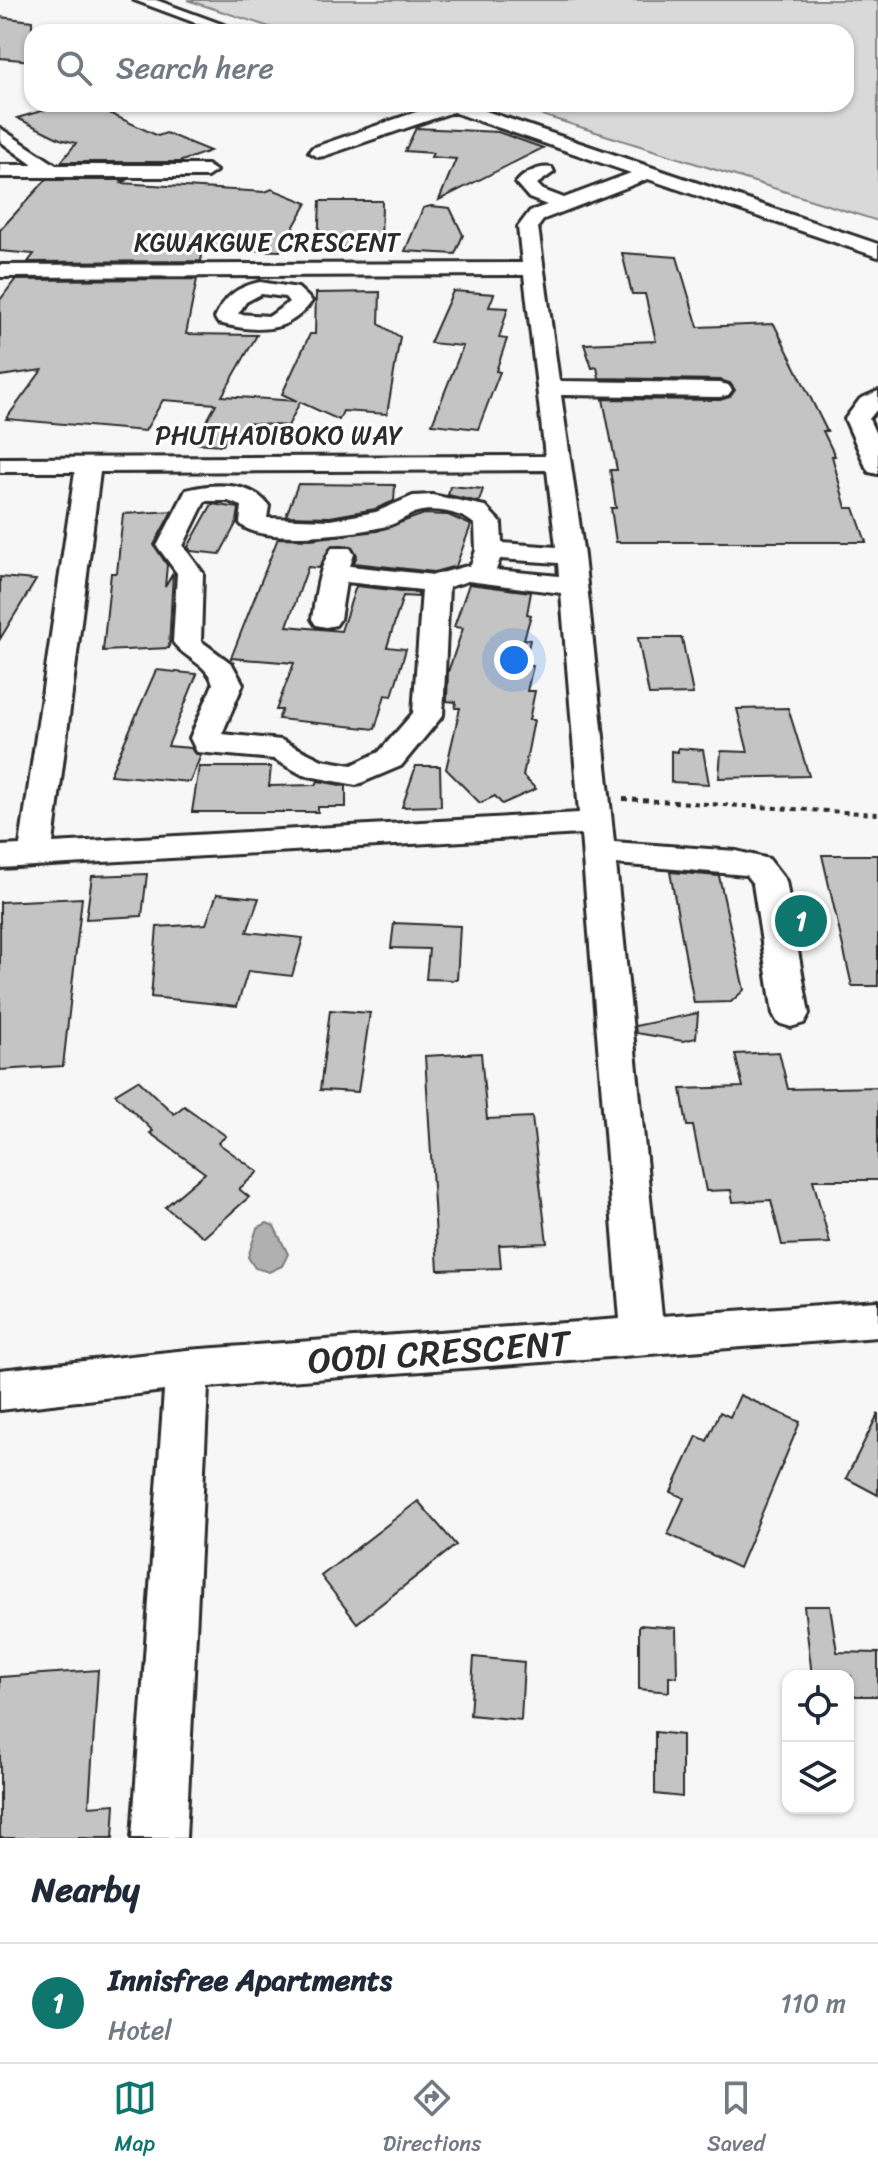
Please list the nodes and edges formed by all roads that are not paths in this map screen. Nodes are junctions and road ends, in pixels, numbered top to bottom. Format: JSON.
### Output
{"nodes":[{"id":1,"x":141,"y":0,"type":"edge"},
{"id":2,"x":212,"y":24,"type":"edge"},
{"id":3,"x":400,"y":112,"type":"edge"},
{"id":4,"x":433,"y":112,"type":"edge"},
{"id":5,"x":471,"y":112,"type":"edge"},
{"id":6,"x":418,"y":118,"type":"junction"},
{"id":7,"x":0,"y":133,"type":"edge"},
{"id":8,"x":318,"y":152,"type":"dead end"},
{"id":9,"x":0,"y":171,"type":"edge"},
{"id":10,"x":52,"y":171,"type":"junction"},
{"id":11,"x":207,"y":171,"type":"dead end"},
{"id":12,"x":545,"y":172,"type":"dead end"},
{"id":13,"x":649,"y":172,"type":"junction"},
{"id":14,"x":565,"y":205,"type":"junction"},
{"id":15,"x":878,"y":251,"type":"edge"},
{"id":16,"x":533,"y":269,"type":"junction"},
{"id":17,"x":0,"y":271,"type":"edge"},
{"id":18,"x":551,"y":388,"type":"junction"},
{"id":19,"x":720,"y":390,"type":"dead end"},
{"id":20,"x":878,"y":398,"type":"edge"},
{"id":21,"x":559,"y":463,"type":"junction"},
{"id":22,"x":0,"y":465,"type":"edge"},
{"id":23,"x":88,"y":466,"type":"junction"},
{"id":24,"x":878,"y":467,"type":"edge"},
{"id":25,"x":352,"y":523,"type":"junction"},
{"id":26,"x":571,"y":556,"type":"junction"},
{"id":27,"x":485,"y":564,"type":"junction"},
{"id":28,"x":334,"y":573,"type":"junction"},
{"id":29,"x":436,"y":583,"type":"junction"},
{"id":30,"x":574,"y":586,"type":"junction"},
{"id":31,"x":326,"y":619,"type":"dead end"},
{"id":32,"x":595,"y":824,"type":"junction"},
{"id":33,"x":35,"y":856,"type":"junction"},
{"id":34,"x":0,"y":857,"type":"edge"},
{"id":35,"x":791,"y":1014,"type":"dead end"},
{"id":36,"x":878,"y":1319,"type":"edge"},
{"id":37,"x":643,"y":1336,"type":"junction"},
{"id":38,"x":187,"y":1369,"type":"junction"},
{"id":39,"x":0,"y":1390,"type":"edge"},
{"id":40,"x":159,"y":1838,"type":"edge"}],
"edges":[{"from":1,"to":2,"type":"street"},
{"from":3,"to":6,"type":"street"},
{"from":4,"to":6,"type":"street"},
{"from":5,"to":13,"type":"street"},
{"from":6,"to":8,"type":"street"},
{"from":7,"to":10,"type":"street"},
{"from":9,"to":10,"type":"street"},
{"from":10,"to":11,"type":"street"},
{"from":12,"to":14,"type":"street"},
{"from":13,"to":14,"type":"street"},
{"from":13,"to":15,"type":"street"},
{"from":14,"to":16,"type":"street"},
{"from":16,"to":17,"type":"street","name":"KGWAKGWE CRESCENT"},
{"from":16,"to":18,"type":"street"},
{"from":18,"to":19,"type":"street"},
{"from":18,"to":21,"type":"street"},
{"from":20,"to":24,"type":"street"},
{"from":21,"to":23,"type":"street","name":"PHUTHADIBOKO WAY"},
{"from":21,"to":26,"type":"street"},
{"from":22,"to":23,"type":"street","name":"PHUTHADIBOKO WAY"},
{"from":23,"to":33,"type":"street"},
{"from":25,"to":27,"type":"street"},
{"from":25,"to":28,"type":"street"},
{"from":25,"to":29,"type":"street"},
{"from":26,"to":27,"type":"street"},
{"from":26,"to":30,"type":"street"},
{"from":27,"to":29,"type":"street"},
{"from":27,"to":30,"type":"street"},
{"from":28,"to":29,"type":"street"},
{"from":28,"to":31,"type":"street"},
{"from":30,"to":32,"type":"street"},
{"from":32,"to":33,"type":"street"},
{"from":32,"to":35,"type":"street"},
{"from":32,"to":37,"type":"street"},
{"from":33,"to":34,"type":"street"},
{"from":36,"to":37,"type":"street","name":"OODI CRESCENT"},
{"from":37,"to":38,"type":"street","name":"OODI CRESCENT"},
{"from":38,"to":39,"type":"street","name":"OODI CRESCENT"},
{"from":38,"to":40,"type":"street"}]}
